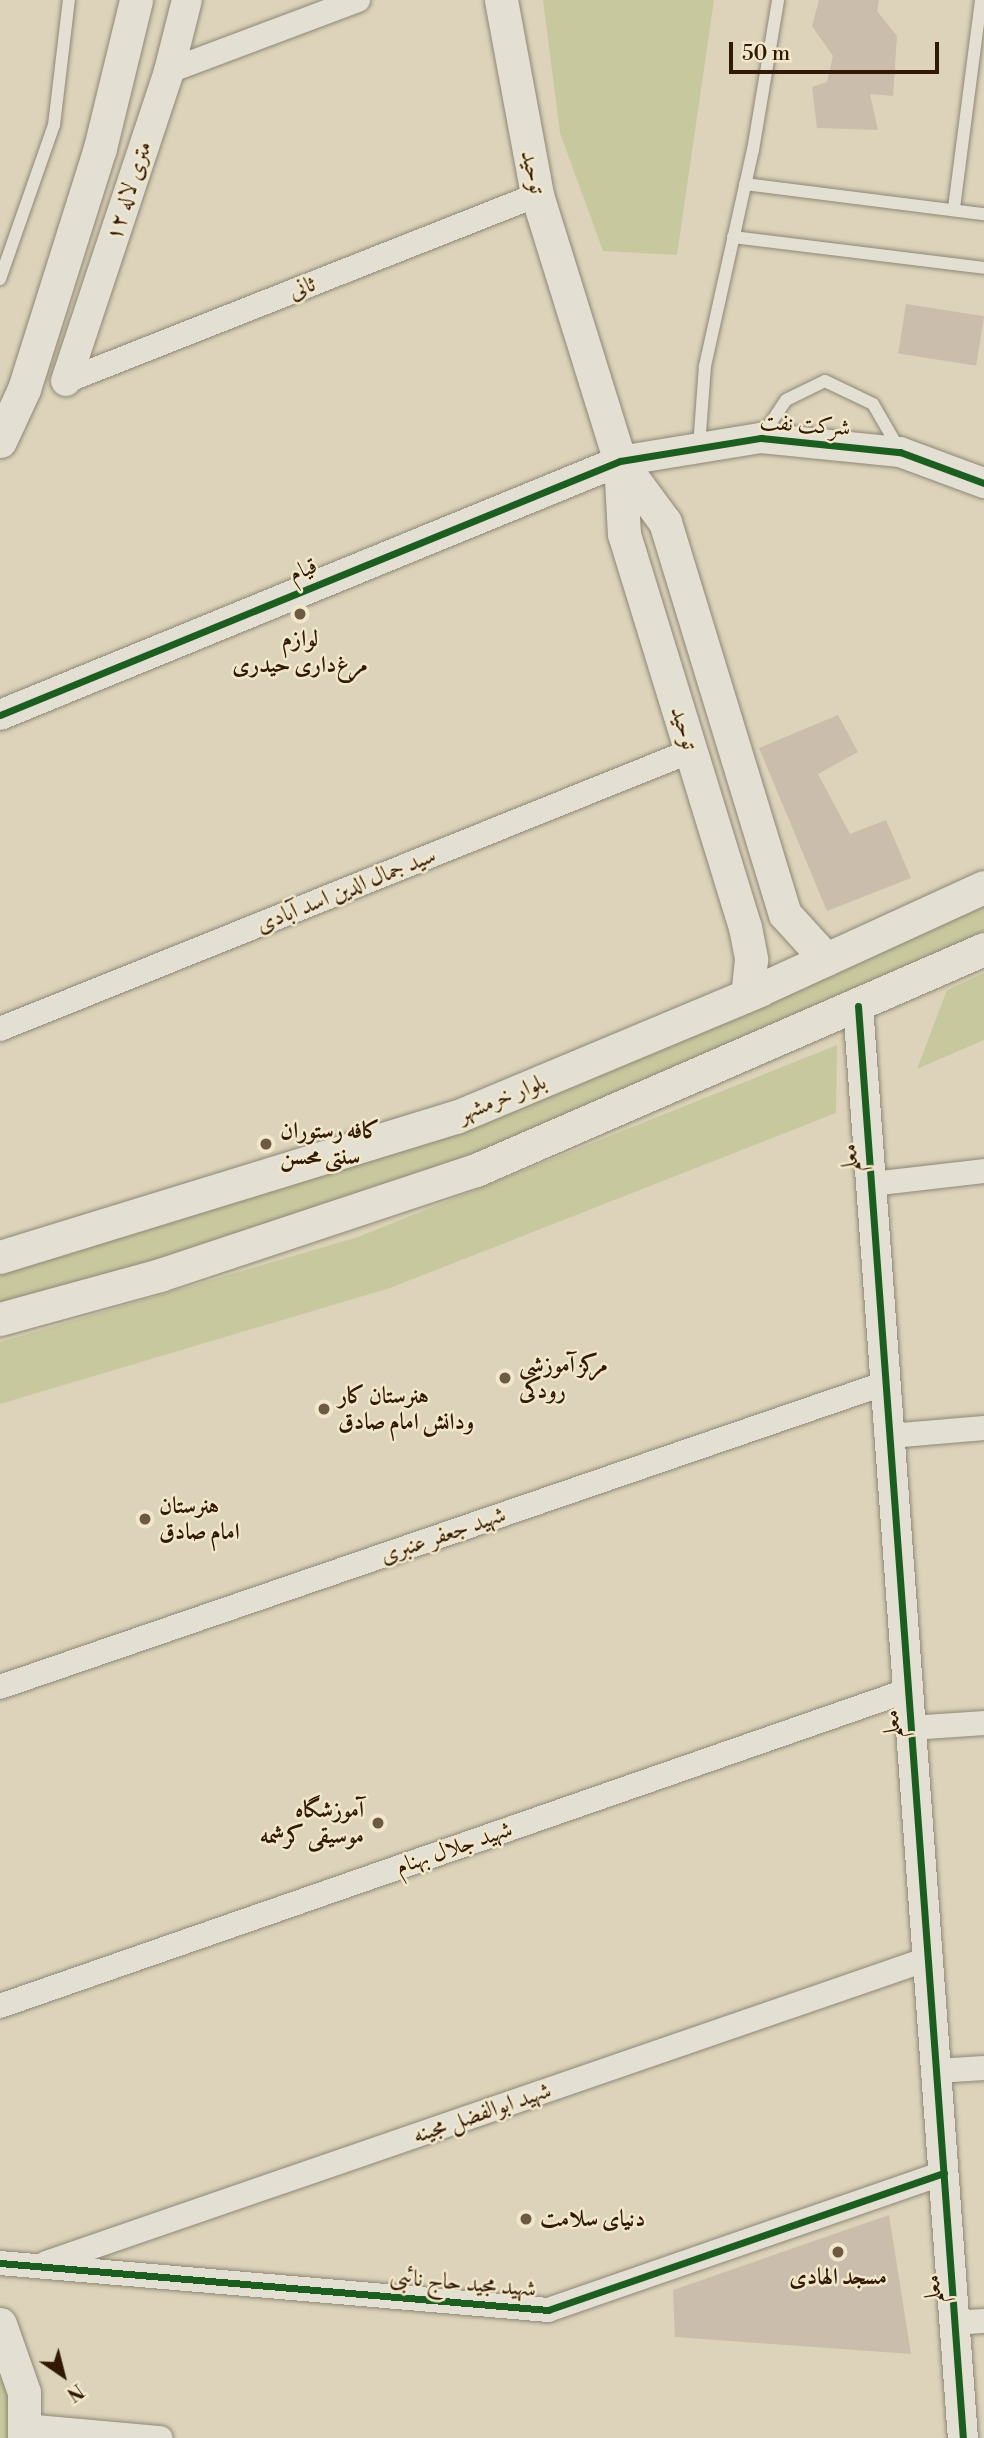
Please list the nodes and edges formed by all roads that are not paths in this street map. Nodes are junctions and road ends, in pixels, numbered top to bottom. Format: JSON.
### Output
{"nodes":[{"id":1,"x":69,"y":0,"type":"edge"},
{"id":2,"x":136,"y":0,"type":"edge"},
{"id":3,"x":187,"y":0,"type":"edge"},
{"id":4,"x":358,"y":0,"type":"edge"},
{"id":5,"x":501,"y":0,"type":"edge"},
{"id":6,"x":778,"y":0,"type":"edge"},
{"id":7,"x":981,"y":0,"type":"edge"},
{"id":8,"x":169,"y":71,"type":"junction"},
{"id":9,"x":745,"y":184,"type":"junction"},
{"id":10,"x":537,"y":195,"type":"junction"},
{"id":11,"x":954,"y":208,"type":"junction"},
{"id":12,"x":984,"y":214,"type":"edge"},
{"id":13,"x":733,"y":237,"type":"junction"},
{"id":14,"x":984,"y":268,"type":"edge"},
{"id":15,"x":0,"y":279,"type":"edge"},
{"id":16,"x":66,"y":381,"type":"joint"},
{"id":17,"x":761,"y":438,"type":"junction"},
{"id":18,"x":0,"y":441,"type":"edge"},
{"id":19,"x":699,"y":447,"type":"junction"},
{"id":20,"x":901,"y":452,"type":"junction"},
{"id":21,"x":620,"y":461,"type":"junction"},
{"id":22,"x":984,"y":483,"type":"edge"},
{"id":23,"x":0,"y":715,"type":"edge"},
{"id":24,"x":691,"y":751,"type":"junction"},
{"id":25,"x":984,"y":887,"type":"edge"},
{"id":26,"x":785,"y":914,"type":"junction"},
{"id":27,"x":745,"y":927,"type":"junction"},
{"id":28,"x":984,"y":949,"type":"edge"},
{"id":29,"x":826,"y":959,"type":"junction"},
{"id":30,"x":747,"y":995,"type":"junction"},
{"id":31,"x":858,"y":1006,"type":"junction"},
{"id":32,"x":0,"y":1029,"type":"edge"},
{"id":33,"x":984,"y":1171,"type":"edge"},
{"id":34,"x":872,"y":1184,"type":"junction"},
{"id":35,"x":0,"y":1257,"type":"edge"},
{"id":36,"x":0,"y":1319,"type":"edge"},
{"id":37,"x":886,"y":1383,"type":"junction"},
{"id":38,"x":984,"y":1428,"type":"edge"},
{"id":39,"x":890,"y":1436,"type":"junction"},
{"id":40,"x":0,"y":1687,"type":"edge"},
{"id":41,"x":909,"y":1690,"type":"junction"},
{"id":42,"x":984,"y":1723,"type":"edge"},
{"id":43,"x":911,"y":1728,"type":"junction"},
{"id":44,"x":928,"y":1959,"type":"junction"},
{"id":45,"x":0,"y":2006,"type":"edge"},
{"id":46,"x":984,"y":2068,"type":"edge"},
{"id":47,"x":936,"y":2071,"type":"junction"},
{"id":48,"x":944,"y":2173,"type":"junction"},
{"id":49,"x":0,"y":2263,"type":"edge"},
{"id":50,"x":35,"y":2266,"type":"junction"},
{"id":51,"x":969,"y":2322,"type":"edge"},
{"id":52,"x":0,"y":2324,"type":"edge"},
{"id":53,"x":24,"y":2432,"type":"edge"},
{"id":54,"x":160,"y":2438,"type":"edge"},
{"id":55,"x":963,"y":2438,"type":"edge"}],
"edges":[{"from":1,"to":15,"type":"lane"},
{"from":2,"to":18,"type":"main road"},
{"from":3,"to":8,"type":"street","name":"۱۲ متری لاله"},
{"from":4,"to":8,"type":"street"},
{"from":5,"to":10,"type":"main road","name":"توحید"},
{"from":6,"to":9,"type":"lane"},
{"from":7,"to":11,"type":"lane"},
{"from":8,"to":16,"type":"street","name":"۱۲ متری لاله"},
{"from":9,"to":11,"type":"lane"},
{"from":9,"to":13,"type":"lane"},
{"from":10,"to":16,"type":"street","name":"ثانی"},
{"from":10,"to":21,"type":"main road","name":"توحید"},
{"from":11,"to":12,"type":"lane"},
{"from":13,"to":14,"type":"lane"},
{"from":13,"to":19,"type":"lane"},
{"from":17,"to":19,"type":"street","name":"شرکت نفت"},
{"from":17,"to":20,"type":"street","name":"شرکت نفت"},
{"from":17,"to":20,"type":"lane"},
{"from":19,"to":21,"type":"street","name":"شرکت نفت"},
{"from":20,"to":22,"type":"street","name":"شرکت نفت"},
{"from":21,"to":23,"type":"street","name":"قیام"},
{"from":21,"to":24,"type":"main road","name":"توحید"},
{"from":21,"to":26,"type":"main road","name":"توحید"},
{"from":24,"to":27,"type":"main road","name":"توحید"},
{"from":24,"to":32,"type":"street","name":"سید جمال الدین اسد آبادی"},
{"from":25,"to":29,"type":"main road","name":"بلوار خرمشهر"},
{"from":26,"to":27,"type":"main road"},
{"from":26,"to":29,"type":"main road","name":"توحید"},
{"from":27,"to":30,"type":"main road","name":"توحید"},
{"from":28,"to":31,"type":"main road"},
{"from":29,"to":30,"type":"main road","name":"بلوار خرمشهر"},
{"from":30,"to":35,"type":"main road","name":"بلوار خرمشهر"},
{"from":31,"to":34,"type":"street","name":"معلم"},
{"from":31,"to":36,"type":"main road"},
{"from":33,"to":34,"type":"street"},
{"from":34,"to":37,"type":"street","name":"معلم"},
{"from":37,"to":39,"type":"street","name":"معلم"},
{"from":37,"to":40,"type":"street","name":"شهید جعفر عنبری"},
{"from":38,"to":39,"type":"street"},
{"from":39,"to":41,"type":"street","name":"معلم"},
{"from":41,"to":43,"type":"street","name":"معلم"},
{"from":41,"to":45,"type":"street","name":"شهید جلال بهنام"},
{"from":42,"to":43,"type":"street"},
{"from":43,"to":44,"type":"street","name":"معلم"},
{"from":44,"to":47,"type":"street","name":"معلم"},
{"from":44,"to":50,"type":"street","name":"شهید ابوالفضل مجینه"},
{"from":46,"to":47,"type":"street"},
{"from":47,"to":48,"type":"street","name":"معلم"},
{"from":48,"to":50,"type":"street","name":"شهید مجید حاج نائبی"},
{"from":48,"to":51,"type":"street","name":"معلم"},
{"from":49,"to":50,"type":"street","name":"شهید مجید حاج نائبی"},
{"from":51,"to":55,"type":"street","name":"معلم"},
{"from":52,"to":53,"type":"main road"},
{"from":53,"to":54,"type":"street"}]}
